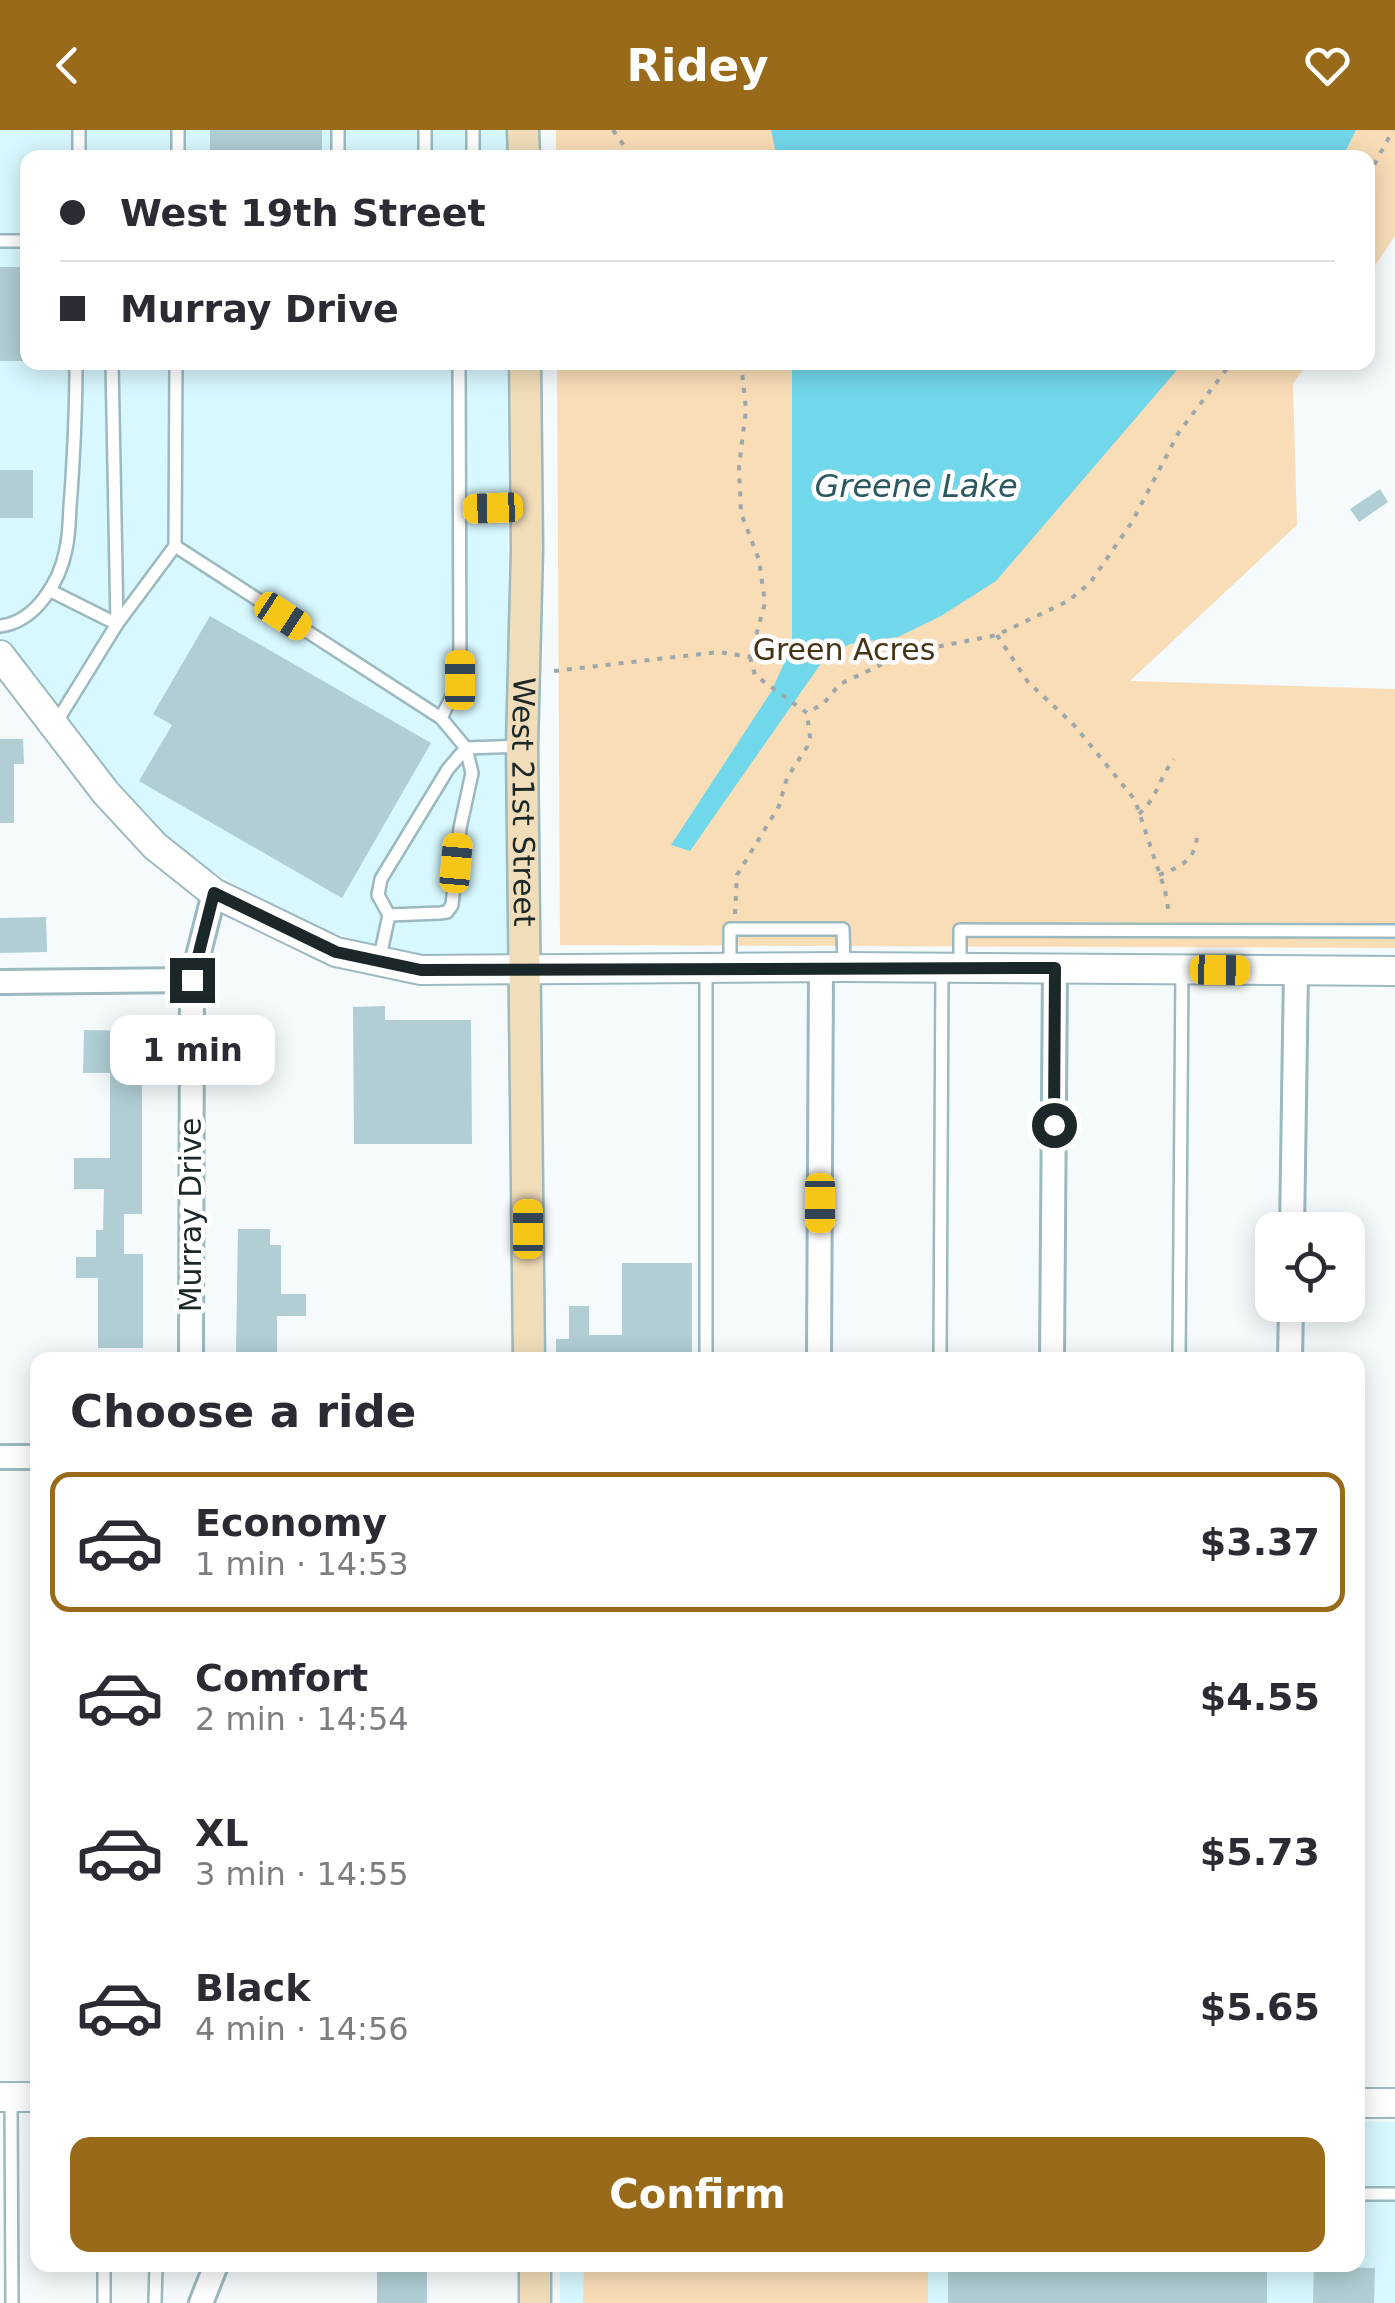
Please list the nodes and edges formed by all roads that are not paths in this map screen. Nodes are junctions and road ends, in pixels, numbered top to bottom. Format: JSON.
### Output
{"nodes":[{"id":1,"x":76,"y":370,"type":"edge"},
{"id":2,"x":112,"y":370,"type":"edge"},
{"id":3,"x":176,"y":370,"type":"edge"},
{"id":4,"x":459,"y":370,"type":"edge"},
{"id":5,"x":525,"y":370,"type":"edge"},
{"id":6,"x":526,"y":507,"type":"junction"},
{"id":7,"x":460,"y":509,"type":"junction"},
{"id":8,"x":175,"y":546,"type":"junction"},
{"id":9,"x":51,"y":591,"type":"junction"},
{"id":10,"x":117,"y":624,"type":"junction"},
{"id":11,"x":0,"y":626,"type":"edge"},
{"id":12,"x":0,"y":655,"type":"edge"},
{"id":13,"x":441,"y":718,"type":"junction"},
{"id":14,"x":54,"y":726,"type":"junction"},
{"id":15,"x":522,"y":746,"type":"junction"},
{"id":16,"x":466,"y":748,"type":"junction"},
{"id":17,"x":214,"y":893,"type":"junction"},
{"id":18,"x":389,"y":915,"type":"junction"},
{"id":19,"x":1395,"y":931,"type":"edge"},
{"id":20,"x":378,"y":961,"type":"junction"},
{"id":21,"x":832,"y":967,"type":"junction"},
{"id":22,"x":718,"y":968,"type":"junction"},
{"id":23,"x":951,"y":968,"type":"junction"},
{"id":24,"x":1055,"y":968,"type":"junction"},
{"id":25,"x":525,"y":970,"type":"junction"},
{"id":26,"x":1182,"y":970,"type":"junction"},
{"id":27,"x":1395,"y":970,"type":"edge"},
{"id":28,"x":1296,"y":971,"type":"junction"},
{"id":29,"x":192,"y":980,"type":"junction"},
{"id":30,"x":0,"y":982,"type":"edge"},
{"id":31,"x":1292,"y":1212,"type":"edge"},
{"id":32,"x":1291,"y":1322,"type":"edge"},
{"id":33,"x":191,"y":1352,"type":"edge"},
{"id":34,"x":529,"y":1352,"type":"edge"},
{"id":35,"x":706,"y":1352,"type":"edge"},
{"id":36,"x":819,"y":1352,"type":"edge"},
{"id":37,"x":940,"y":1352,"type":"edge"},
{"id":38,"x":1052,"y":1352,"type":"edge"},
{"id":39,"x":1178,"y":1352,"type":"edge"},
{"id":40,"x":1290,"y":1352,"type":"edge"},
{"id":41,"x":0,"y":1457,"type":"edge"},
{"id":42,"x":30,"y":1457,"type":"edge"},
{"id":43,"x":16,"y":2097,"type":"edge"},
{"id":44,"x":1365,"y":2103,"type":"edge"},
{"id":45,"x":1395,"y":2103,"type":"edge"},
{"id":46,"x":1365,"y":2194,"type":"edge"},
{"id":47,"x":1395,"y":2194,"type":"edge"},
{"id":48,"x":104,"y":2272,"type":"edge"},
{"id":49,"x":156,"y":2272,"type":"edge"},
{"id":50,"x":213,"y":2272,"type":"edge"},
{"id":51,"x":535,"y":2272,"type":"edge"},
{"id":52,"x":12,"y":2303,"type":"edge"},
{"id":53,"x":104,"y":2303,"type":"edge"},
{"id":54,"x":155,"y":2303,"type":"edge"},
{"id":55,"x":201,"y":2303,"type":"edge"},
{"id":56,"x":535,"y":2303,"type":"edge"}],
"edges":[{"from":1,"to":9,"type":"lane"},
{"from":2,"to":10,"type":"lane"},
{"from":3,"to":8,"type":"lane"},
{"from":4,"to":7,"type":"lane"},
{"from":5,"to":6,"type":"main road","name":"West 21st Street"},
{"from":6,"to":7,"type":"lane"},
{"from":6,"to":15,"type":"main road","name":"West 21st Street"},
{"from":7,"to":13,"type":"lane"},
{"from":8,"to":10,"type":"lane"},
{"from":8,"to":13,"type":"lane"},
{"from":9,"to":10,"type":"lane"},
{"from":9,"to":11,"type":"lane"},
{"from":10,"to":14,"type":"lane"},
{"from":12,"to":14,"type":"street"},
{"from":13,"to":16,"type":"lane"},
{"from":14,"to":17,"type":"street"},
{"from":15,"to":16,"type":"lane"},
{"from":15,"to":25,"type":"main road","name":"West 21st Street"},
{"from":16,"to":18,"type":"lane"},
{"from":16,"to":18,"type":"lane"},
{"from":17,"to":20,"type":"street"},
{"from":17,"to":29,"type":"street","name":"Murray Drive"},
{"from":18,"to":20,"type":"lane"},
{"from":19,"to":23,"type":"lane"},
{"from":20,"to":25,"type":"street"},
{"from":21,"to":22,"type":"street"},
{"from":21,"to":22,"type":"lane"},
{"from":21,"to":23,"type":"street"},
{"from":21,"to":36,"type":"street"},
{"from":22,"to":25,"type":"street"},
{"from":22,"to":35,"type":"lane"},
{"from":23,"to":24,"type":"street"},
{"from":23,"to":37,"type":"lane"},
{"from":24,"to":26,"type":"street"},
{"from":24,"to":38,"type":"street"},
{"from":25,"to":34,"type":"main road","name":"West 21st Street"},
{"from":26,"to":28,"type":"street"},
{"from":26,"to":39,"type":"lane"},
{"from":27,"to":28,"type":"street"},
{"from":28,"to":31,"type":"street"},
{"from":29,"to":30,"type":"street"},
{"from":29,"to":33,"type":"street","name":"Murray Drive"},
{"from":32,"to":40,"type":"street"},
{"from":41,"to":42,"type":"street"},
{"from":43,"to":52,"type":"lane"},
{"from":44,"to":45,"type":"street"},
{"from":46,"to":47,"type":"lane"},
{"from":48,"to":53,"type":"lane"},
{"from":49,"to":54,"type":"lane"},
{"from":50,"to":55,"type":"street"},
{"from":51,"to":56,"type":"main road"}]}
